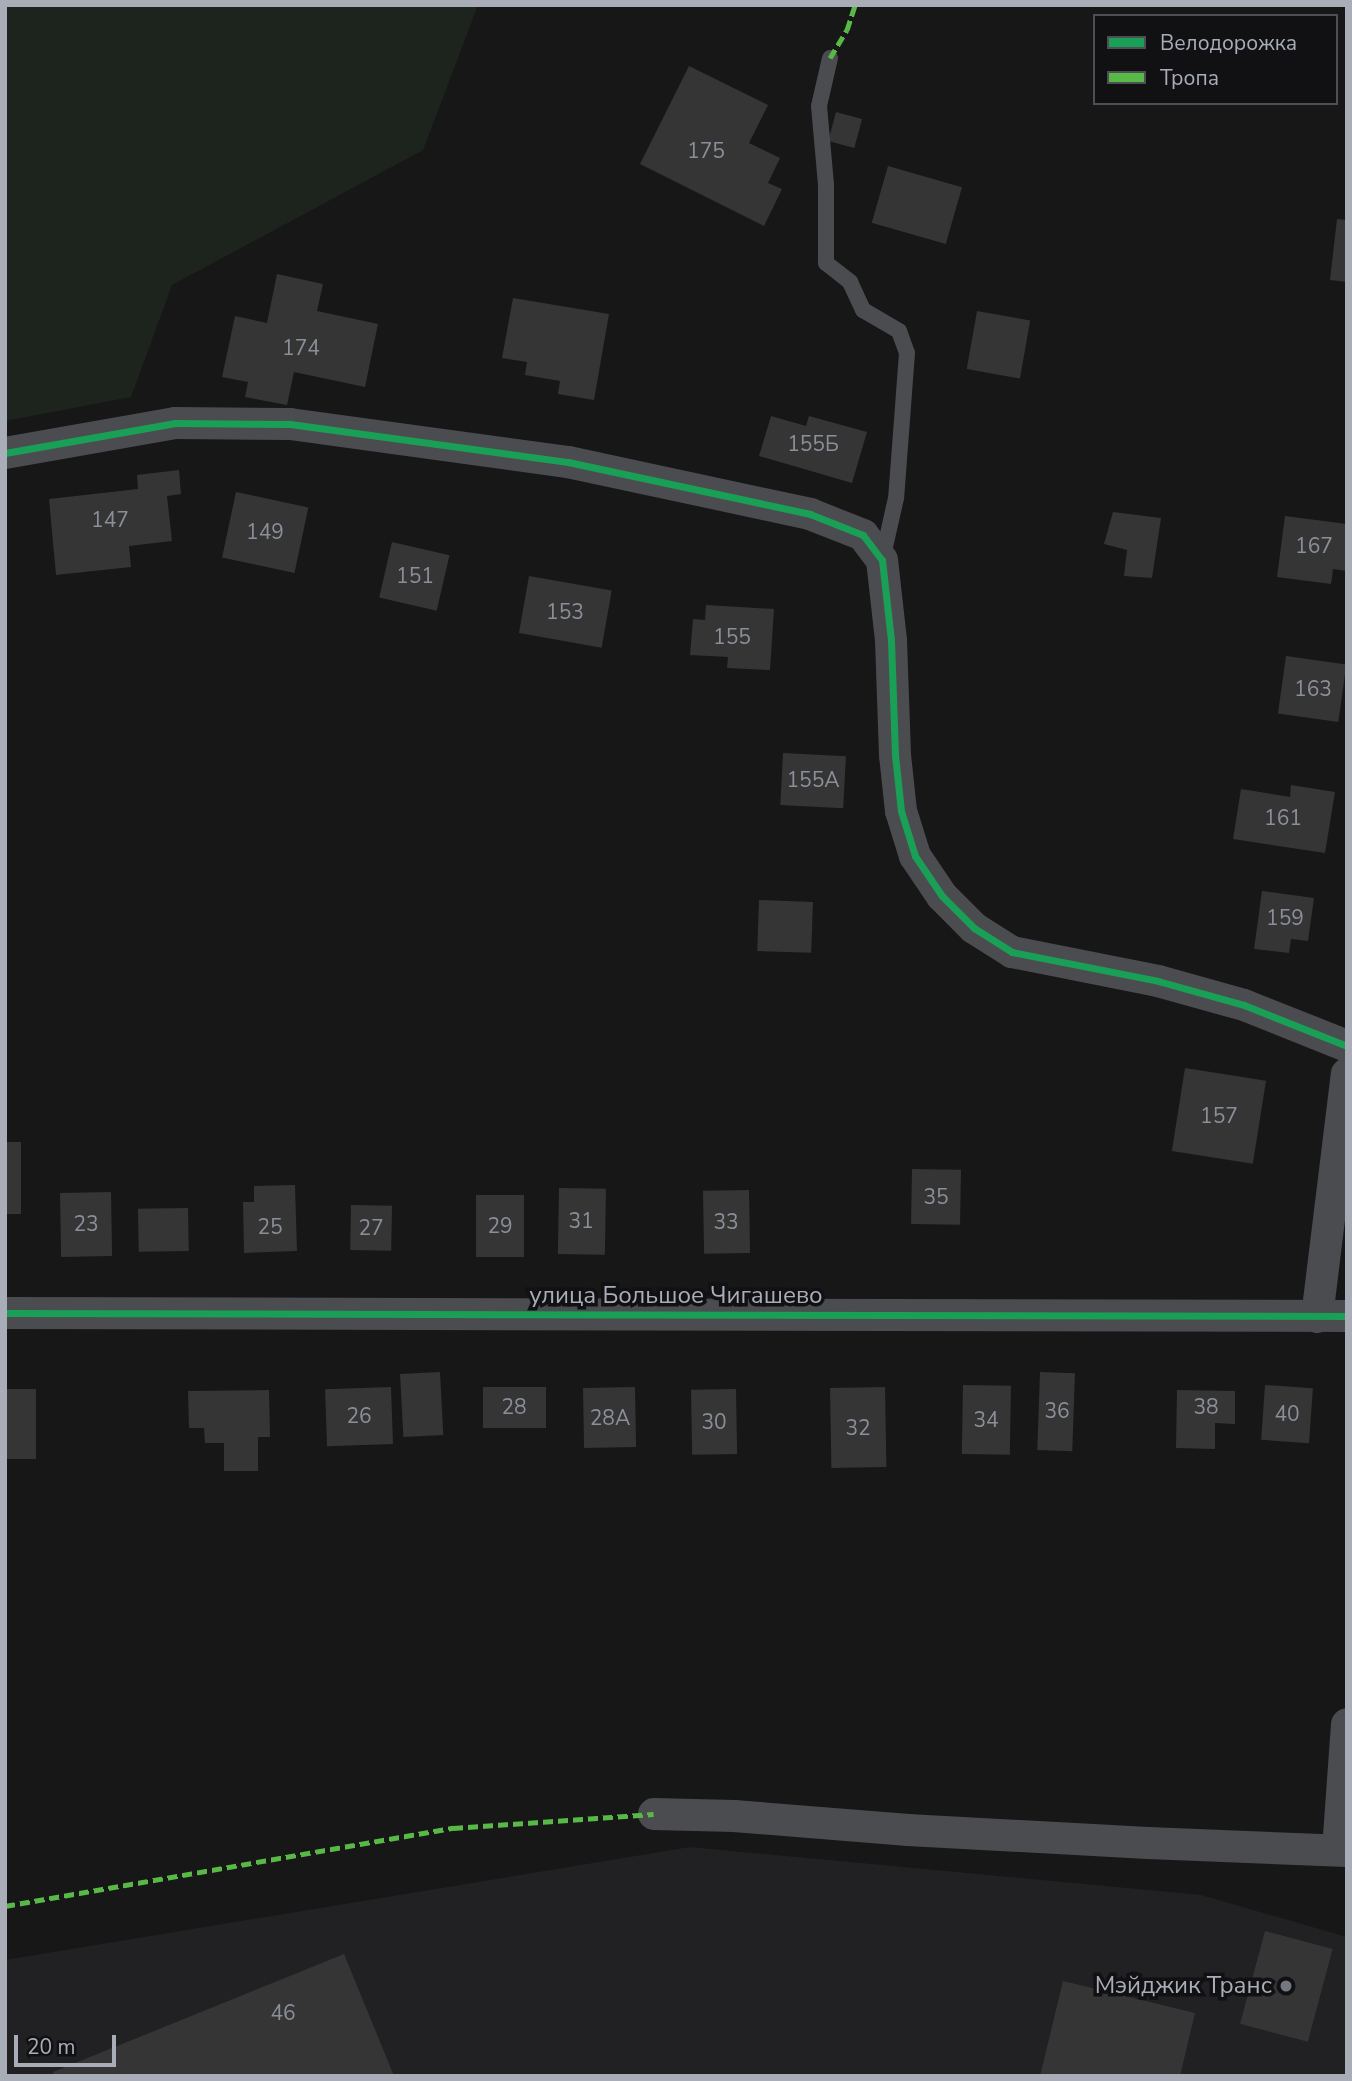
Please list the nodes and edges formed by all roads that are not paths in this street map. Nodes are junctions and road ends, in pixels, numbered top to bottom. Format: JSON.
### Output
{"nodes":[{"id":1,"x":830,"y":58,"type":"dead end"},
{"id":2,"x":5,"y":453,"type":"edge"},
{"id":3,"x":882,"y":559,"type":"junction"},
{"id":4,"x":1347,"y":1046,"type":"edge"},
{"id":5,"x":1347,"y":1074,"type":"edge"},
{"id":6,"x":5,"y":1313,"type":"edge"},
{"id":7,"x":1332,"y":1317,"type":"edge"},
{"id":8,"x":1347,"y":1724,"type":"edge"},
{"id":9,"x":654,"y":1814,"type":"dead end"},
{"id":10,"x":1344,"y":1853,"type":"edge"}],
"edges":[{"from":1,"to":3,"type":"lane"},
{"from":2,"to":3,"type":"street"},
{"from":3,"to":4,"type":"street"},
{"from":5,"to":7,"type":"street"},
{"from":6,"to":7,"type":"street","name":"улица Большое Чигашево"},
{"from":8,"to":10,"type":"street"},
{"from":9,"to":10,"type":"street"}]}
